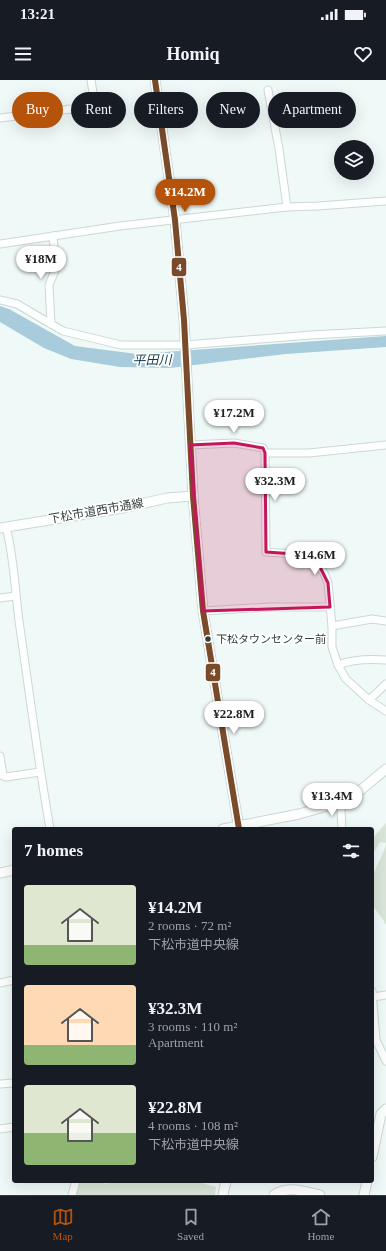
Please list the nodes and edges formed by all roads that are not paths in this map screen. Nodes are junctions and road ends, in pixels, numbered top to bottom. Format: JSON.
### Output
{"nodes":[{"id":1,"x":91,"y":80,"type":"edge"},
{"id":2,"x":155,"y":80,"type":"edge"},
{"id":3,"x":268,"y":90,"type":"dead end"},
{"id":4,"x":0,"y":118,"type":"edge"},
{"id":5,"x":386,"y":201,"type":"edge"},
{"id":6,"x":287,"y":207,"type":"junction"},
{"id":7,"x":175,"y":220,"type":"junction"},
{"id":8,"x":53,"y":236,"type":"junction"},
{"id":9,"x":0,"y":244,"type":"edge"},
{"id":10,"x":0,"y":300,"type":"edge"},
{"id":11,"x":50,"y":324,"type":"junction"},
{"id":12,"x":386,"y":331,"type":"edge"},
{"id":13,"x":185,"y":347,"type":"junction"},
{"id":14,"x":386,"y":445,"type":"edge"},
{"id":15,"x":190,"y":446,"type":"junction"},
{"id":16,"x":265,"y":453,"type":"junction"},
{"id":17,"x":192,"y":496,"type":"junction"},
{"id":18,"x":3,"y":528,"type":"edge"},
{"id":19,"x":15,"y":596,"type":"junction"},
{"id":20,"x":0,"y":598,"type":"edge"},
{"id":21,"x":330,"y":607,"type":"junction"},
{"id":22,"x":204,"y":611,"type":"junction"},
{"id":23,"x":386,"y":621,"type":"edge"},
{"id":24,"x":332,"y":626,"type":"junction"},
{"id":25,"x":386,"y":660,"type":"edge"},
{"id":26,"x":338,"y":665,"type":"junction"},
{"id":27,"x":386,"y":684,"type":"edge"},
{"id":28,"x":369,"y":700,"type":"junction"},
{"id":29,"x":386,"y":711,"type":"edge"},
{"id":30,"x":0,"y":756,"type":"edge"},
{"id":31,"x":386,"y":769,"type":"edge"},
{"id":32,"x":40,"y":772,"type":"junction"},
{"id":33,"x":1,"y":775,"type":"edge"},
{"id":34,"x":338,"y":803,"type":"junction"},
{"id":35,"x":50,"y":827,"type":"edge"},
{"id":36,"x":239,"y":827,"type":"edge"},
{"id":37,"x":243,"y":827,"type":"edge"},
{"id":38,"x":342,"y":827,"type":"edge"},
{"id":39,"x":12,"y":870,"type":"edge"},
{"id":40,"x":0,"y":873,"type":"edge"},
{"id":41,"x":12,"y":980,"type":"edge"},
{"id":42,"x":0,"y":983,"type":"edge"},
{"id":43,"x":374,"y":994,"type":"edge"},
{"id":44,"x":386,"y":995,"type":"edge"},
{"id":45,"x":374,"y":1041,"type":"edge"},
{"id":46,"x":386,"y":1061,"type":"edge"},
{"id":47,"x":12,"y":1083,"type":"edge"},
{"id":48,"x":0,"y":1084,"type":"edge"},
{"id":49,"x":386,"y":1109,"type":"edge"},
{"id":50,"x":12,"y":1127,"type":"edge"},
{"id":51,"x":0,"y":1129,"type":"edge"},
{"id":52,"x":374,"y":1135,"type":"edge"},
{"id":53,"x":75,"y":1183,"type":"edge"},
{"id":54,"x":226,"y":1183,"type":"edge"},
{"id":55,"x":367,"y":1183,"type":"edge"},
{"id":56,"x":72,"y":1195,"type":"edge"},
{"id":57,"x":225,"y":1195,"type":"edge"},
{"id":58,"x":274,"y":1195,"type":"edge"},
{"id":59,"x":320,"y":1195,"type":"edge"},
{"id":60,"x":364,"y":1195,"type":"edge"}],
"edges":[{"from":1,"to":4,"type":"street"},
{"from":2,"to":7,"type":"street"},
{"from":3,"to":6,"type":"street"},
{"from":5,"to":6,"type":"street"},
{"from":6,"to":7,"type":"street"},
{"from":7,"to":8,"type":"street"},
{"from":7,"to":13,"type":"street"},
{"from":8,"to":9,"type":"street"},
{"from":8,"to":11,"type":"street"},
{"from":10,"to":11,"type":"street"},
{"from":11,"to":13,"type":"street"},
{"from":12,"to":13,"type":"street"},
{"from":13,"to":15,"type":"street"},
{"from":14,"to":16,"type":"street"},
{"from":15,"to":16,"type":"street"},
{"from":15,"to":17,"type":"street"},
{"from":16,"to":21,"type":"street"},
{"from":17,"to":18,"type":"street","name":"下松市道西市通線"},
{"from":17,"to":22,"type":"street"},
{"from":18,"to":19,"type":"street"},
{"from":19,"to":20,"type":"street"},
{"from":19,"to":32,"type":"street"},
{"from":21,"to":22,"type":"street"},
{"from":21,"to":24,"type":"street"},
{"from":22,"to":36,"type":"street"},
{"from":23,"to":24,"type":"street"},
{"from":24,"to":26,"type":"street"},
{"from":25,"to":26,"type":"street"},
{"from":26,"to":28,"type":"street"},
{"from":27,"to":28,"type":"street"},
{"from":28,"to":29,"type":"street"},
{"from":30,"to":33,"type":"street"},
{"from":31,"to":34,"type":"street"},
{"from":32,"to":33,"type":"street"},
{"from":32,"to":35,"type":"street"},
{"from":34,"to":37,"type":"street"},
{"from":34,"to":38,"type":"street"},
{"from":39,"to":40,"type":"street"},
{"from":41,"to":42,"type":"street"},
{"from":43,"to":44,"type":"street"},
{"from":45,"to":46,"type":"street"},
{"from":47,"to":48,"type":"street"},
{"from":49,"to":52,"type":"street"},
{"from":50,"to":51,"type":"street"},
{"from":53,"to":56,"type":"street"},
{"from":54,"to":57,"type":"street"},
{"from":55,"to":60,"type":"street"},
{"from":58,"to":59,"type":"street"}]}
